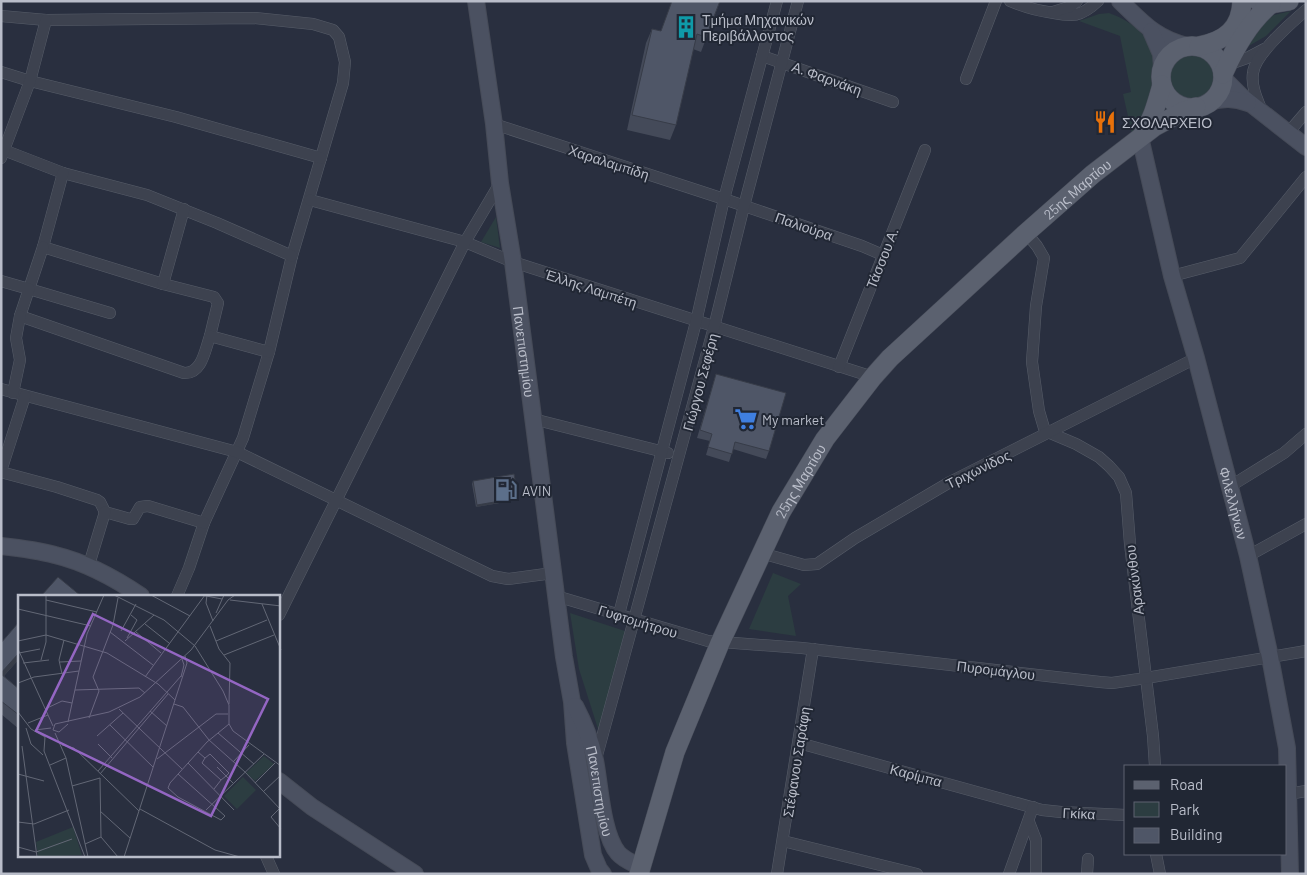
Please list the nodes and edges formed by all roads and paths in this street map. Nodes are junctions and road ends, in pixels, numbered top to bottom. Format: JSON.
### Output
{"nodes":[{"id":1,"x":476,"y":1,"type":"edge"},
{"id":2,"x":777,"y":1,"type":"edge"},
{"id":3,"x":798,"y":1,"type":"edge"},
{"id":4,"x":996,"y":1,"type":"edge"},
{"id":5,"x":1010,"y":1,"type":"edge"},
{"id":6,"x":1078,"y":1,"type":"edge"},
{"id":7,"x":1098,"y":1,"type":"edge"},
{"id":8,"x":1120,"y":1,"type":"edge"},
{"id":9,"x":1242,"y":1,"type":"edge"},
{"id":10,"x":1273,"y":2,"type":"edge"},
{"id":11,"x":1306,"y":10,"type":"edge"},
{"id":12,"x":1051,"y":13,"type":"junction"},
{"id":13,"x":1,"y":16,"type":"edge"},
{"id":14,"x":46,"y":20,"type":"junction"},
{"id":15,"x":1151,"y":31,"type":"junction"},
{"id":16,"x":1269,"y":45,"type":"junction"},
{"id":17,"x":1193,"y":46,"type":"junction"},
{"id":18,"x":762,"y":56,"type":"junction"},
{"id":19,"x":782,"y":62,"type":"junction"},
{"id":20,"x":1,"y":72,"type":"edge"},
{"id":21,"x":1224,"y":72,"type":"junction"},
{"id":22,"x":1162,"y":76,"type":"junction"},
{"id":23,"x":966,"y":80,"type":"dead end"},
{"id":24,"x":30,"y":81,"type":"junction"},
{"id":25,"x":893,"y":102,"type":"dead end"},
{"id":26,"x":1203,"y":105,"type":"junction"},
{"id":27,"x":1257,"y":109,"type":"junction"},
{"id":28,"x":1306,"y":112,"type":"edge"},
{"id":29,"x":494,"y":124,"type":"junction"},
{"id":30,"x":1288,"y":133,"type":"junction"},
{"id":31,"x":1140,"y":137,"type":"junction"},
{"id":32,"x":1306,"y":147,"type":"edge"},
{"id":33,"x":925,"y":150,"type":"dead end"},
{"id":34,"x":2,"y":152,"type":"edge"},
{"id":35,"x":321,"y":158,"type":"junction"},
{"id":36,"x":63,"y":173,"type":"junction"},
{"id":37,"x":1306,"y":177,"type":"edge"},
{"id":38,"x":500,"y":183,"type":"junction"},
{"id":39,"x":724,"y":199,"type":"junction"},
{"id":40,"x":310,"y":200,"type":"junction"},
{"id":41,"x":744,"y":206,"type":"junction"},
{"id":42,"x":184,"y":210,"type":"junction"},
{"id":43,"x":1026,"y":233,"type":"junction"},
{"id":44,"x":465,"y":242,"type":"junction"},
{"id":45,"x":43,"y":247,"type":"junction"},
{"id":46,"x":883,"y":255,"type":"junction"},
{"id":47,"x":292,"y":256,"type":"junction"},
{"id":48,"x":513,"y":262,"type":"junction"},
{"id":49,"x":1172,"y":276,"type":"junction"},
{"id":50,"x":1,"y":281,"type":"edge"},
{"id":51,"x":163,"y":284,"type":"junction"},
{"id":52,"x":29,"y":289,"type":"junction"},
{"id":53,"x":110,"y":313,"type":"dead end"},
{"id":54,"x":20,"y":316,"type":"junction"},
{"id":55,"x":696,"y":322,"type":"junction"},
{"id":56,"x":714,"y":327,"type":"junction"},
{"id":57,"x":210,"y":336,"type":"junction"},
{"id":58,"x":269,"y":352,"type":"junction"},
{"id":59,"x":1196,"y":358,"type":"junction"},
{"id":60,"x":839,"y":367,"type":"junction"},
{"id":61,"x":873,"y":377,"type":"junction"},
{"id":62,"x":1,"y":389,"type":"edge"},
{"id":63,"x":13,"y":393,"type":"junction"},
{"id":64,"x":25,"y":396,"type":"junction"},
{"id":65,"x":533,"y":419,"type":"junction"},
{"id":66,"x":1050,"y":433,"type":"junction"},
{"id":67,"x":1306,"y":434,"type":"edge"},
{"id":68,"x":237,"y":452,"type":"junction"},
{"id":69,"x":662,"y":452,"type":"junction"},
{"id":70,"x":680,"y":456,"type":"junction"},
{"id":71,"x":1,"y":472,"type":"edge"},
{"id":72,"x":1229,"y":487,"type":"junction"},
{"id":73,"x":336,"y":501,"type":"junction"},
{"id":74,"x":105,"y":512,"type":"junction"},
{"id":75,"x":204,"y":523,"type":"junction"},
{"id":76,"x":1306,"y":524,"type":"edge"},
{"id":77,"x":1,"y":546,"type":"edge"},
{"id":78,"x":761,"y":553,"type":"junction"},
{"id":79,"x":1248,"y":556,"type":"junction"},
{"id":80,"x":88,"y":568,"type":"junction"},
{"id":81,"x":553,"y":573,"type":"junction"},
{"id":82,"x":139,"y":595,"type":"edge"},
{"id":83,"x":177,"y":595,"type":"edge"},
{"id":84,"x":556,"y":596,"type":"junction"},
{"id":85,"x":280,"y":613,"type":"edge"},
{"id":86,"x":619,"y":614,"type":"junction"},
{"id":87,"x":634,"y":619,"type":"junction"},
{"id":88,"x":720,"y":643,"type":"junction"},
{"id":89,"x":814,"y":649,"type":"junction"},
{"id":90,"x":1306,"y":650,"type":"edge"},
{"id":91,"x":1270,"y":657,"type":"junction"},
{"id":92,"x":1146,"y":678,"type":"junction"},
{"id":93,"x":572,"y":702,"type":"junction"},
{"id":94,"x":799,"y":743,"type":"junction"},
{"id":95,"x":595,"y":761,"type":"junction"},
{"id":96,"x":1155,"y":765,"type":"edge"},
{"id":97,"x":280,"y":782,"type":"edge"},
{"id":98,"x":1306,"y":791,"type":"edge"},
{"id":99,"x":1288,"y":794,"type":"junction"},
{"id":100,"x":1033,"y":807,"type":"junction"},
{"id":101,"x":1124,"y":815,"type":"edge"},
{"id":102,"x":1028,"y":822,"type":"junction"},
{"id":103,"x":783,"y":840,"type":"junction"},
{"id":104,"x":1156,"y":855,"type":"edge"},
{"id":105,"x":267,"y":858,"type":"edge"},
{"id":106,"x":1088,"y":859,"type":"dead end"},
{"id":107,"x":640,"y":870,"type":"edge"},
{"id":108,"x":274,"y":874,"type":"edge"},
{"id":109,"x":415,"y":874,"type":"edge"},
{"id":110,"x":603,"y":874,"type":"edge"},
{"id":111,"x":777,"y":874,"type":"edge"},
{"id":112,"x":917,"y":874,"type":"edge"},
{"id":113,"x":1009,"y":874,"type":"edge"},
{"id":114,"x":1036,"y":874,"type":"edge"},
{"id":115,"x":1087,"y":874,"type":"edge"},
{"id":116,"x":1160,"y":874,"type":"edge"},
{"id":117,"x":1290,"y":874,"type":"edge"}],
"edges":[{"from":1,"to":29,"type":"street","name":"Πανεπιστημίου"},
{"from":2,"to":18,"type":"street","name":"Γιώργου Σεφέρη"},
{"from":3,"to":19,"type":"street","name":"Γιώργου Σεφέρη"},
{"from":4,"to":23,"type":"street"},
{"from":5,"to":12,"type":"street"},
{"from":6,"to":12,"type":"street"},
{"from":7,"to":12,"type":"street"},
{"from":8,"to":15,"type":"street"},
{"from":9,"to":17,"type":"main road"},
{"from":10,"to":21,"type":"main road"},
{"from":11,"to":16,"type":"street"},
{"from":13,"to":14,"type":"street"},
{"from":14,"to":24,"type":"street"},
{"from":14,"to":35,"type":"street"},
{"from":15,"to":17,"type":"street"},
{"from":15,"to":22,"type":"street"},
{"from":16,"to":21,"type":"street"},
{"from":16,"to":27,"type":"street"},
{"from":17,"to":21,"type":"main road"},
{"from":17,"to":22,"type":"main road"},
{"from":18,"to":19,"type":"street","name":"Α. Φαρνάκη"},
{"from":18,"to":39,"type":"street","name":"Γιώργου Σεφέρη"},
{"from":19,"to":25,"type":"street","name":"Α. Φαρνάκη"},
{"from":19,"to":41,"type":"street","name":"Γιώργου Σεφέρη"},
{"from":20,"to":24,"type":"street"},
{"from":21,"to":26,"type":"main road"},
{"from":21,"to":27,"type":"street"},
{"from":22,"to":26,"type":"main road"},
{"from":22,"to":31,"type":"main road","name":"25ης Μαρτίου"},
{"from":24,"to":34,"type":"street"},
{"from":24,"to":35,"type":"street"},
{"from":26,"to":27,"type":"street"},
{"from":26,"to":31,"type":"main road","name":"25ης Μαρτίου"},
{"from":27,"to":30,"type":"street"},
{"from":28,"to":30,"type":"street"},
{"from":29,"to":38,"type":"street","name":"Πανεπιστημίου"},
{"from":29,"to":39,"type":"street","name":"Χαραλαμπίδη"},
{"from":30,"to":32,"type":"street"},
{"from":31,"to":43,"type":"main road","name":"25ης Μαρτίου"},
{"from":31,"to":49,"type":"street","name":"Φιλελλήνων"},
{"from":33,"to":46,"type":"street","name":"Τάσσου Α."},
{"from":34,"to":36,"type":"street"},
{"from":35,"to":40,"type":"street"},
{"from":36,"to":42,"type":"street"},
{"from":36,"to":45,"type":"street"},
{"from":37,"to":49,"type":"street"},
{"from":38,"to":44,"type":"street"},
{"from":38,"to":48,"type":"street","name":"Πανεπιστημίου"},
{"from":39,"to":41,"type":"street","name":"Παλιούρα"},
{"from":39,"to":55,"type":"street","name":"Γιώργου Σεφέρη"},
{"from":40,"to":44,"type":"street","name":"Έλλης Λαμπέτη"},
{"from":40,"to":47,"type":"street"},
{"from":41,"to":46,"type":"street","name":"Παλιούρα"},
{"from":41,"to":56,"type":"street","name":"Γιώργου Σεφέρη"},
{"from":42,"to":47,"type":"street"},
{"from":42,"to":51,"type":"street"},
{"from":43,"to":61,"type":"main road","name":"25ης Μαρτίου"},
{"from":43,"to":66,"type":"street"},
{"from":44,"to":48,"type":"street","name":"Έλλης Λαμπέτη"},
{"from":44,"to":73,"type":"street"},
{"from":45,"to":51,"type":"street"},
{"from":45,"to":52,"type":"street"},
{"from":46,"to":60,"type":"street","name":"Τάσσου Α."},
{"from":47,"to":58,"type":"street"},
{"from":48,"to":55,"type":"street","name":"Έλλης Λαμπέτη"},
{"from":48,"to":65,"type":"street","name":"Πανεπιστημίου"},
{"from":49,"to":59,"type":"street","name":"Φιλελλήνων"},
{"from":50,"to":52,"type":"street"},
{"from":51,"to":57,"type":"street"},
{"from":52,"to":53,"type":"street"},
{"from":52,"to":54,"type":"street"},
{"from":54,"to":57,"type":"street"},
{"from":54,"to":63,"type":"street"},
{"from":55,"to":56,"type":"street","name":"Έλλης Λαμπέτη"},
{"from":55,"to":69,"type":"street","name":"Γιώργου Σεφέρη"},
{"from":56,"to":60,"type":"street","name":"Έλλης Λαμπέτη"},
{"from":56,"to":70,"type":"street","name":"Γιώργου Σεφέρη"},
{"from":57,"to":58,"type":"street"},
{"from":58,"to":68,"type":"street"},
{"from":59,"to":66,"type":"street","name":"Τριχωνίδος"},
{"from":59,"to":72,"type":"street","name":"Φιλελλήνων"},
{"from":60,"to":61,"type":"street","name":"Έλλης Λαμπέτη"},
{"from":61,"to":78,"type":"main road","name":"25ης Μαρτίου"},
{"from":62,"to":63,"type":"street"},
{"from":63,"to":64,"type":"street"},
{"from":64,"to":68,"type":"street"},
{"from":64,"to":71,"type":"street"},
{"from":65,"to":69,"type":"street"},
{"from":65,"to":81,"type":"street","name":"Πανεπιστημίου"},
{"from":66,"to":78,"type":"street","name":"Τριχωνίδος"},
{"from":66,"to":92,"type":"street","name":"Αρακύνθου"},
{"from":67,"to":72,"type":"street"},
{"from":68,"to":73,"type":"street"},
{"from":68,"to":75,"type":"street"},
{"from":69,"to":70,"type":"street"},
{"from":69,"to":86,"type":"street","name":"Γιώργου Σεφέρη"},
{"from":70,"to":87,"type":"street","name":"Γιώργου Σεφέρη"},
{"from":71,"to":74,"type":"street"},
{"from":72,"to":79,"type":"street","name":"Φιλελλήνων"},
{"from":73,"to":81,"type":"street"},
{"from":73,"to":85,"type":"street"},
{"from":74,"to":75,"type":"street"},
{"from":74,"to":80,"type":"street"},
{"from":75,"to":83,"type":"street"},
{"from":76,"to":79,"type":"street"},
{"from":77,"to":80,"type":"street"},
{"from":78,"to":88,"type":"main road","name":"25ης Μαρτίου"},
{"from":79,"to":91,"type":"street","name":"Φιλελλήνων"},
{"from":80,"to":82,"type":"street"},
{"from":81,"to":84,"type":"street","name":"Πανεπιστημίου"},
{"from":84,"to":86,"type":"street","name":"Γυφτομήτρου"},
{"from":84,"to":93,"type":"street","name":"Πανεπιστημίου"},
{"from":86,"to":87,"type":"street","name":"Γυφτομήτρου"},
{"from":87,"to":88,"type":"street","name":"Γυφτομήτρου"},
{"from":87,"to":95,"type":"street","name":"Γιώργου Σεφέρη"},
{"from":88,"to":89,"type":"street","name":"Πυρομάγλου"},
{"from":88,"to":107,"type":"main road","name":"25ης Μαρτίου"},
{"from":89,"to":92,"type":"street","name":"Πυρομάγλου"},
{"from":89,"to":94,"type":"street","name":"Στέφανου Σαράφη"},
{"from":90,"to":91,"type":"street","name":"Πυρομάγλου"},
{"from":91,"to":92,"type":"street","name":"Πυρομάγλου"},
{"from":91,"to":99,"type":"street","name":"Φιλελλήνων"},
{"from":92,"to":96,"type":"street","name":"Αρακύνθου"},
{"from":93,"to":95,"type":"street","name":"Πανεπιστημίου"},
{"from":93,"to":110,"type":"street","name":"Πανεπιστημίου"},
{"from":94,"to":100,"type":"street","name":"Καρίμπα"},
{"from":94,"to":103,"type":"street","name":"Στέφανου Σαράφη"},
{"from":95,"to":107,"type":"street","name":"Πανεπιστημίου"},
{"from":97,"to":109,"type":"street"},
{"from":98,"to":99,"type":"street"},
{"from":99,"to":117,"type":"street","name":"Φιλελλήνων"},
{"from":100,"to":101,"type":"street","name":"Γκίκα"},
{"from":100,"to":102,"type":"street"},
{"from":102,"to":113,"type":"street"},
{"from":102,"to":114,"type":"street"},
{"from":103,"to":111,"type":"street","name":"Στέφανου Σαράφη"},
{"from":103,"to":112,"type":"street"},
{"from":104,"to":116,"type":"street"},
{"from":105,"to":108,"type":"street"},
{"from":106,"to":115,"type":"street"}]}
